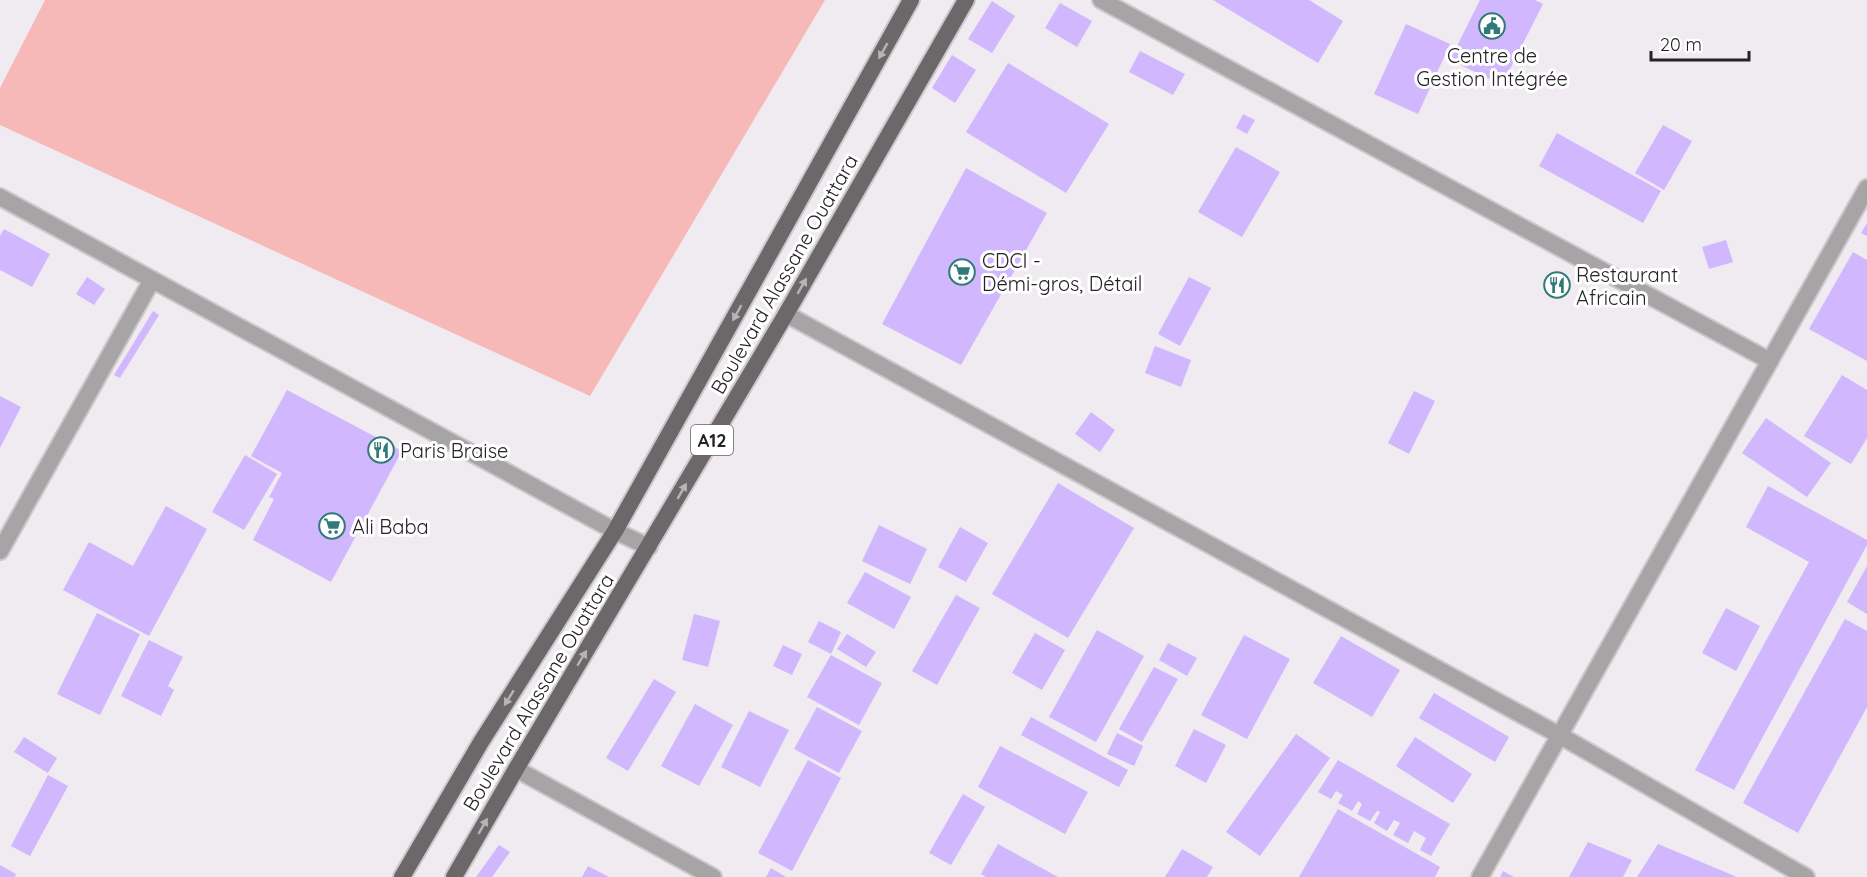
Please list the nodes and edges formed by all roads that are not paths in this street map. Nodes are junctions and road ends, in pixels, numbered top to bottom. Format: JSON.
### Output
{"nodes":[{"id":1,"x":911,"y":0,"type":"edge"},
{"id":2,"x":966,"y":0,"type":"edge"},
{"id":3,"x":1101,"y":0,"type":"edge"},
{"id":4,"x":1867,"y":188,"type":"edge"},
{"id":5,"x":0,"y":197,"type":"edge"},
{"id":6,"x":152,"y":280,"type":"junction"},
{"id":7,"x":786,"y":314,"type":"junction"},
{"id":8,"x":1770,"y":361,"type":"junction"},
{"id":9,"x":615,"y":531,"type":"junction"},
{"id":10,"x":649,"y":547,"type":"junction"},
{"id":11,"x":0,"y":551,"type":"edge"},
{"id":12,"x":1559,"y":735,"type":"junction"},
{"id":13,"x":516,"y":769,"type":"junction"},
{"id":14,"x":402,"y":877,"type":"edge"},
{"id":15,"x":454,"y":877,"type":"edge"},
{"id":16,"x":713,"y":877,"type":"edge"},
{"id":17,"x":1480,"y":877,"type":"edge"},
{"id":18,"x":1806,"y":877,"type":"edge"}],
"edges":[{"from":1,"to":9,"type":"main road","name":"Boulevard Alassane Ouattara","number":"A12","one_way":true},
{"from":7,"to":2,"type":"main road","name":"Boulevard Alassane Ouattara","number":"A12","one_way":true},
{"from":3,"to":8,"type":"street"},
{"from":4,"to":8,"type":"street"},
{"from":5,"to":6,"type":"street"},
{"from":6,"to":9,"type":"street"},
{"from":6,"to":11,"type":"street"},
{"from":10,"to":7,"type":"main road","name":"Boulevard Alassane Ouattara","number":"A12","one_way":true},
{"from":7,"to":12,"type":"street"},
{"from":8,"to":12,"type":"street"},
{"from":9,"to":10,"type":"street"},
{"from":9,"to":14,"type":"main road","name":"Boulevard Alassane Ouattara","number":"A12","one_way":true},
{"from":13,"to":10,"type":"main road","name":"Boulevard Alassane Ouattara","number":"A12","one_way":true},
{"from":12,"to":17,"type":"street"},
{"from":12,"to":18,"type":"street"},
{"from":15,"to":13,"type":"main road","name":"Boulevard Alassane Ouattara","number":"A12","one_way":true},
{"from":13,"to":16,"type":"street"}]}
